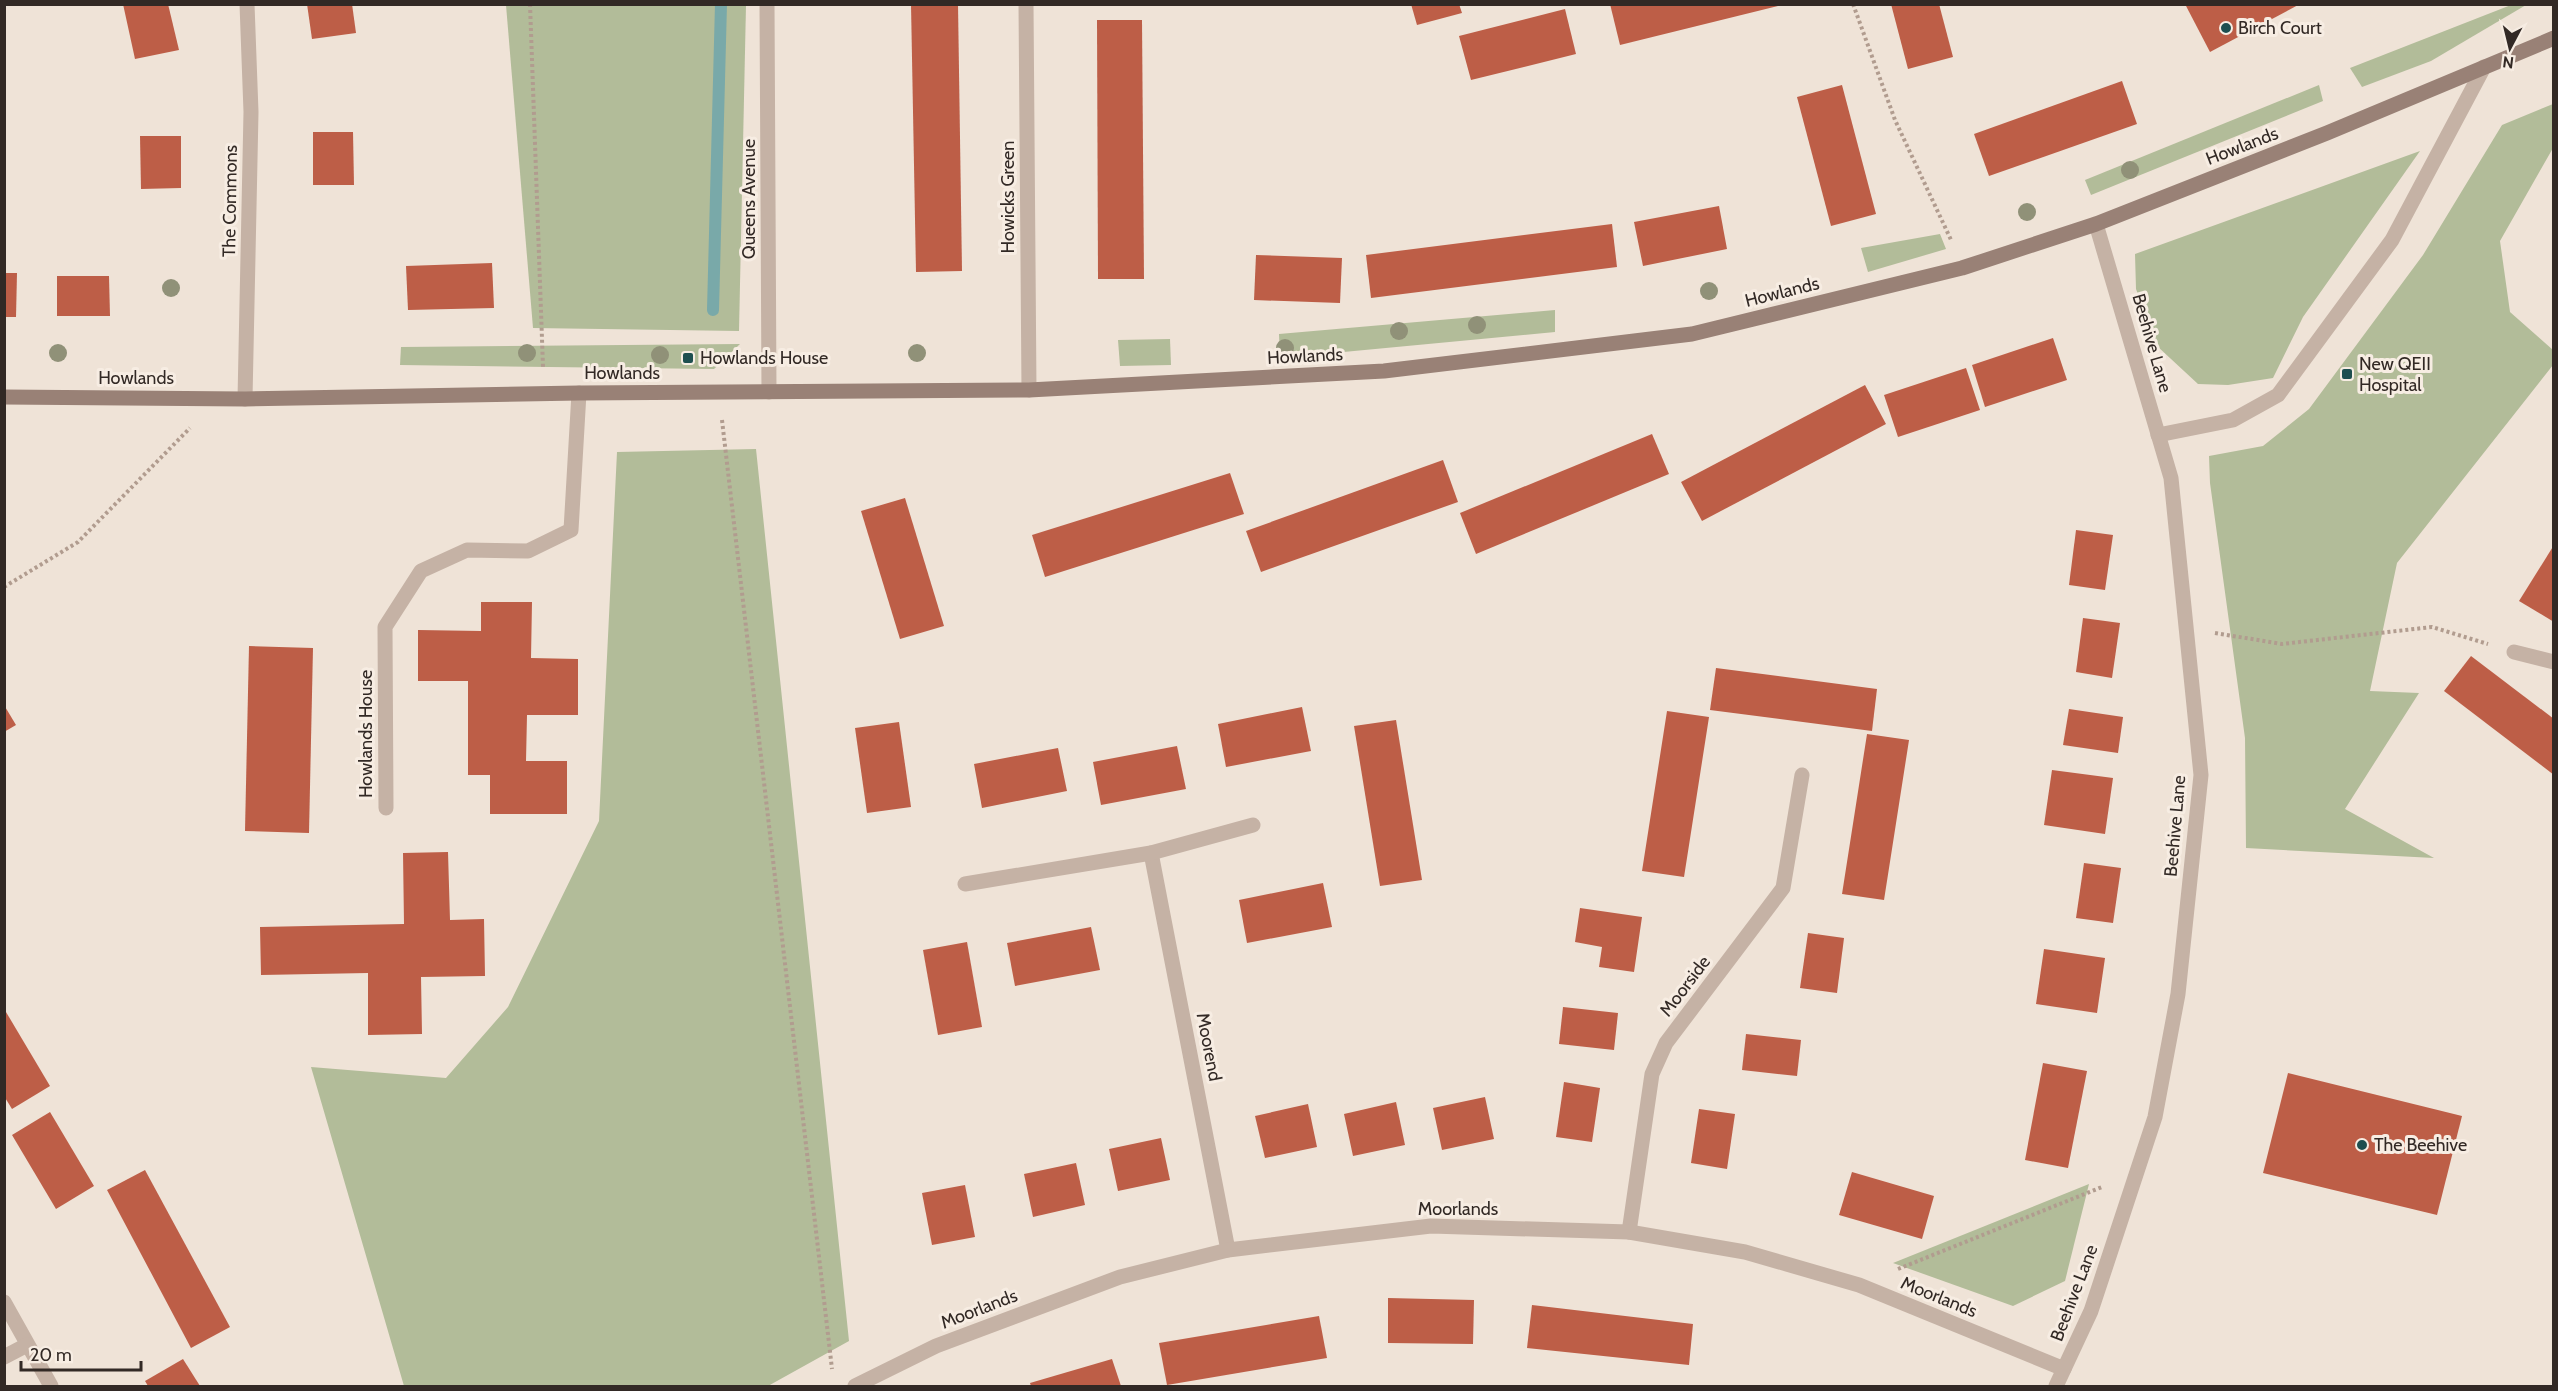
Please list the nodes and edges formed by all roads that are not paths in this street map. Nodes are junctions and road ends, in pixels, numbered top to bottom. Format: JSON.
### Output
{"nodes":[{"id":1,"x":247,"y":4,"type":"edge"},
{"id":2,"x":767,"y":4,"type":"edge"},
{"id":3,"x":1026,"y":4,"type":"edge"},
{"id":4,"x":2553,"y":38,"type":"edge"},
{"id":5,"x":2484,"y":67,"type":"junction"},
{"id":6,"x":2096,"y":224,"type":"junction"},
{"id":7,"x":1029,"y":390,"type":"junction"},
{"id":8,"x":769,"y":392,"type":"junction"},
{"id":9,"x":579,"y":393,"type":"junction"},
{"id":10,"x":4,"y":397,"type":"edge"},
{"id":11,"x":245,"y":399,"type":"junction"},
{"id":12,"x":2158,"y":435,"type":"junction"},
{"id":13,"x":2514,"y":652,"type":"road end"},
{"id":14,"x":2553,"y":662,"type":"edge"},
{"id":15,"x":1802,"y":775,"type":"dead end"},
{"id":16,"x":386,"y":808,"type":"dead end"},
{"id":17,"x":1253,"y":825,"type":"dead end"},
{"id":18,"x":1151,"y":853,"type":"junction"},
{"id":19,"x":965,"y":884,"type":"dead end"},
{"id":20,"x":1629,"y":1232,"type":"junction"},
{"id":21,"x":1228,"y":1250,"type":"junction"},
{"id":22,"x":4,"y":1302,"type":"edge"},
{"id":23,"x":27,"y":1345,"type":"junction"},
{"id":24,"x":4,"y":1357,"type":"edge"},
{"id":25,"x":2064,"y":1369,"type":"junction"},
{"id":26,"x":51,"y":1386,"type":"edge"},
{"id":27,"x":855,"y":1386,"type":"edge"},
{"id":28,"x":2056,"y":1386,"type":"edge"}],
"edges":[{"from":1,"to":11,"type":"street","name":"The Commons"},
{"from":2,"to":8,"type":"street","name":"Queens Avenue"},
{"from":3,"to":7,"type":"street","name":"Howicks Green"},
{"from":4,"to":5,"type":"street","name":"Howlands"},
{"from":5,"to":6,"type":"street","name":"Howlands"},
{"from":5,"to":12,"type":"street"},
{"from":6,"to":7,"type":"street","name":"Howlands"},
{"from":6,"to":12,"type":"street","name":"Beehive Lane"},
{"from":7,"to":8,"type":"street","name":"Howlands"},
{"from":8,"to":9,"type":"street","name":"Howlands"},
{"from":9,"to":11,"type":"street","name":"Howlands"},
{"from":9,"to":16,"type":"street","name":"Howlands House"},
{"from":10,"to":11,"type":"street","name":"Howlands"},
{"from":12,"to":25,"type":"street","name":"Beehive Lane"},
{"from":13,"to":14,"type":"street"},
{"from":15,"to":20,"type":"street","name":"Moorside"},
{"from":17,"to":18,"type":"street"},
{"from":18,"to":19,"type":"street"},
{"from":18,"to":21,"type":"street","name":"Moorend"},
{"from":20,"to":21,"type":"street","name":"Moorlands"},
{"from":20,"to":25,"type":"street","name":"Moorlands"},
{"from":21,"to":27,"type":"street","name":"Moorlands"},
{"from":22,"to":23,"type":"street"},
{"from":23,"to":24,"type":"street"},
{"from":23,"to":26,"type":"street"},
{"from":25,"to":28,"type":"street","name":"Beehive Lane"}]}
